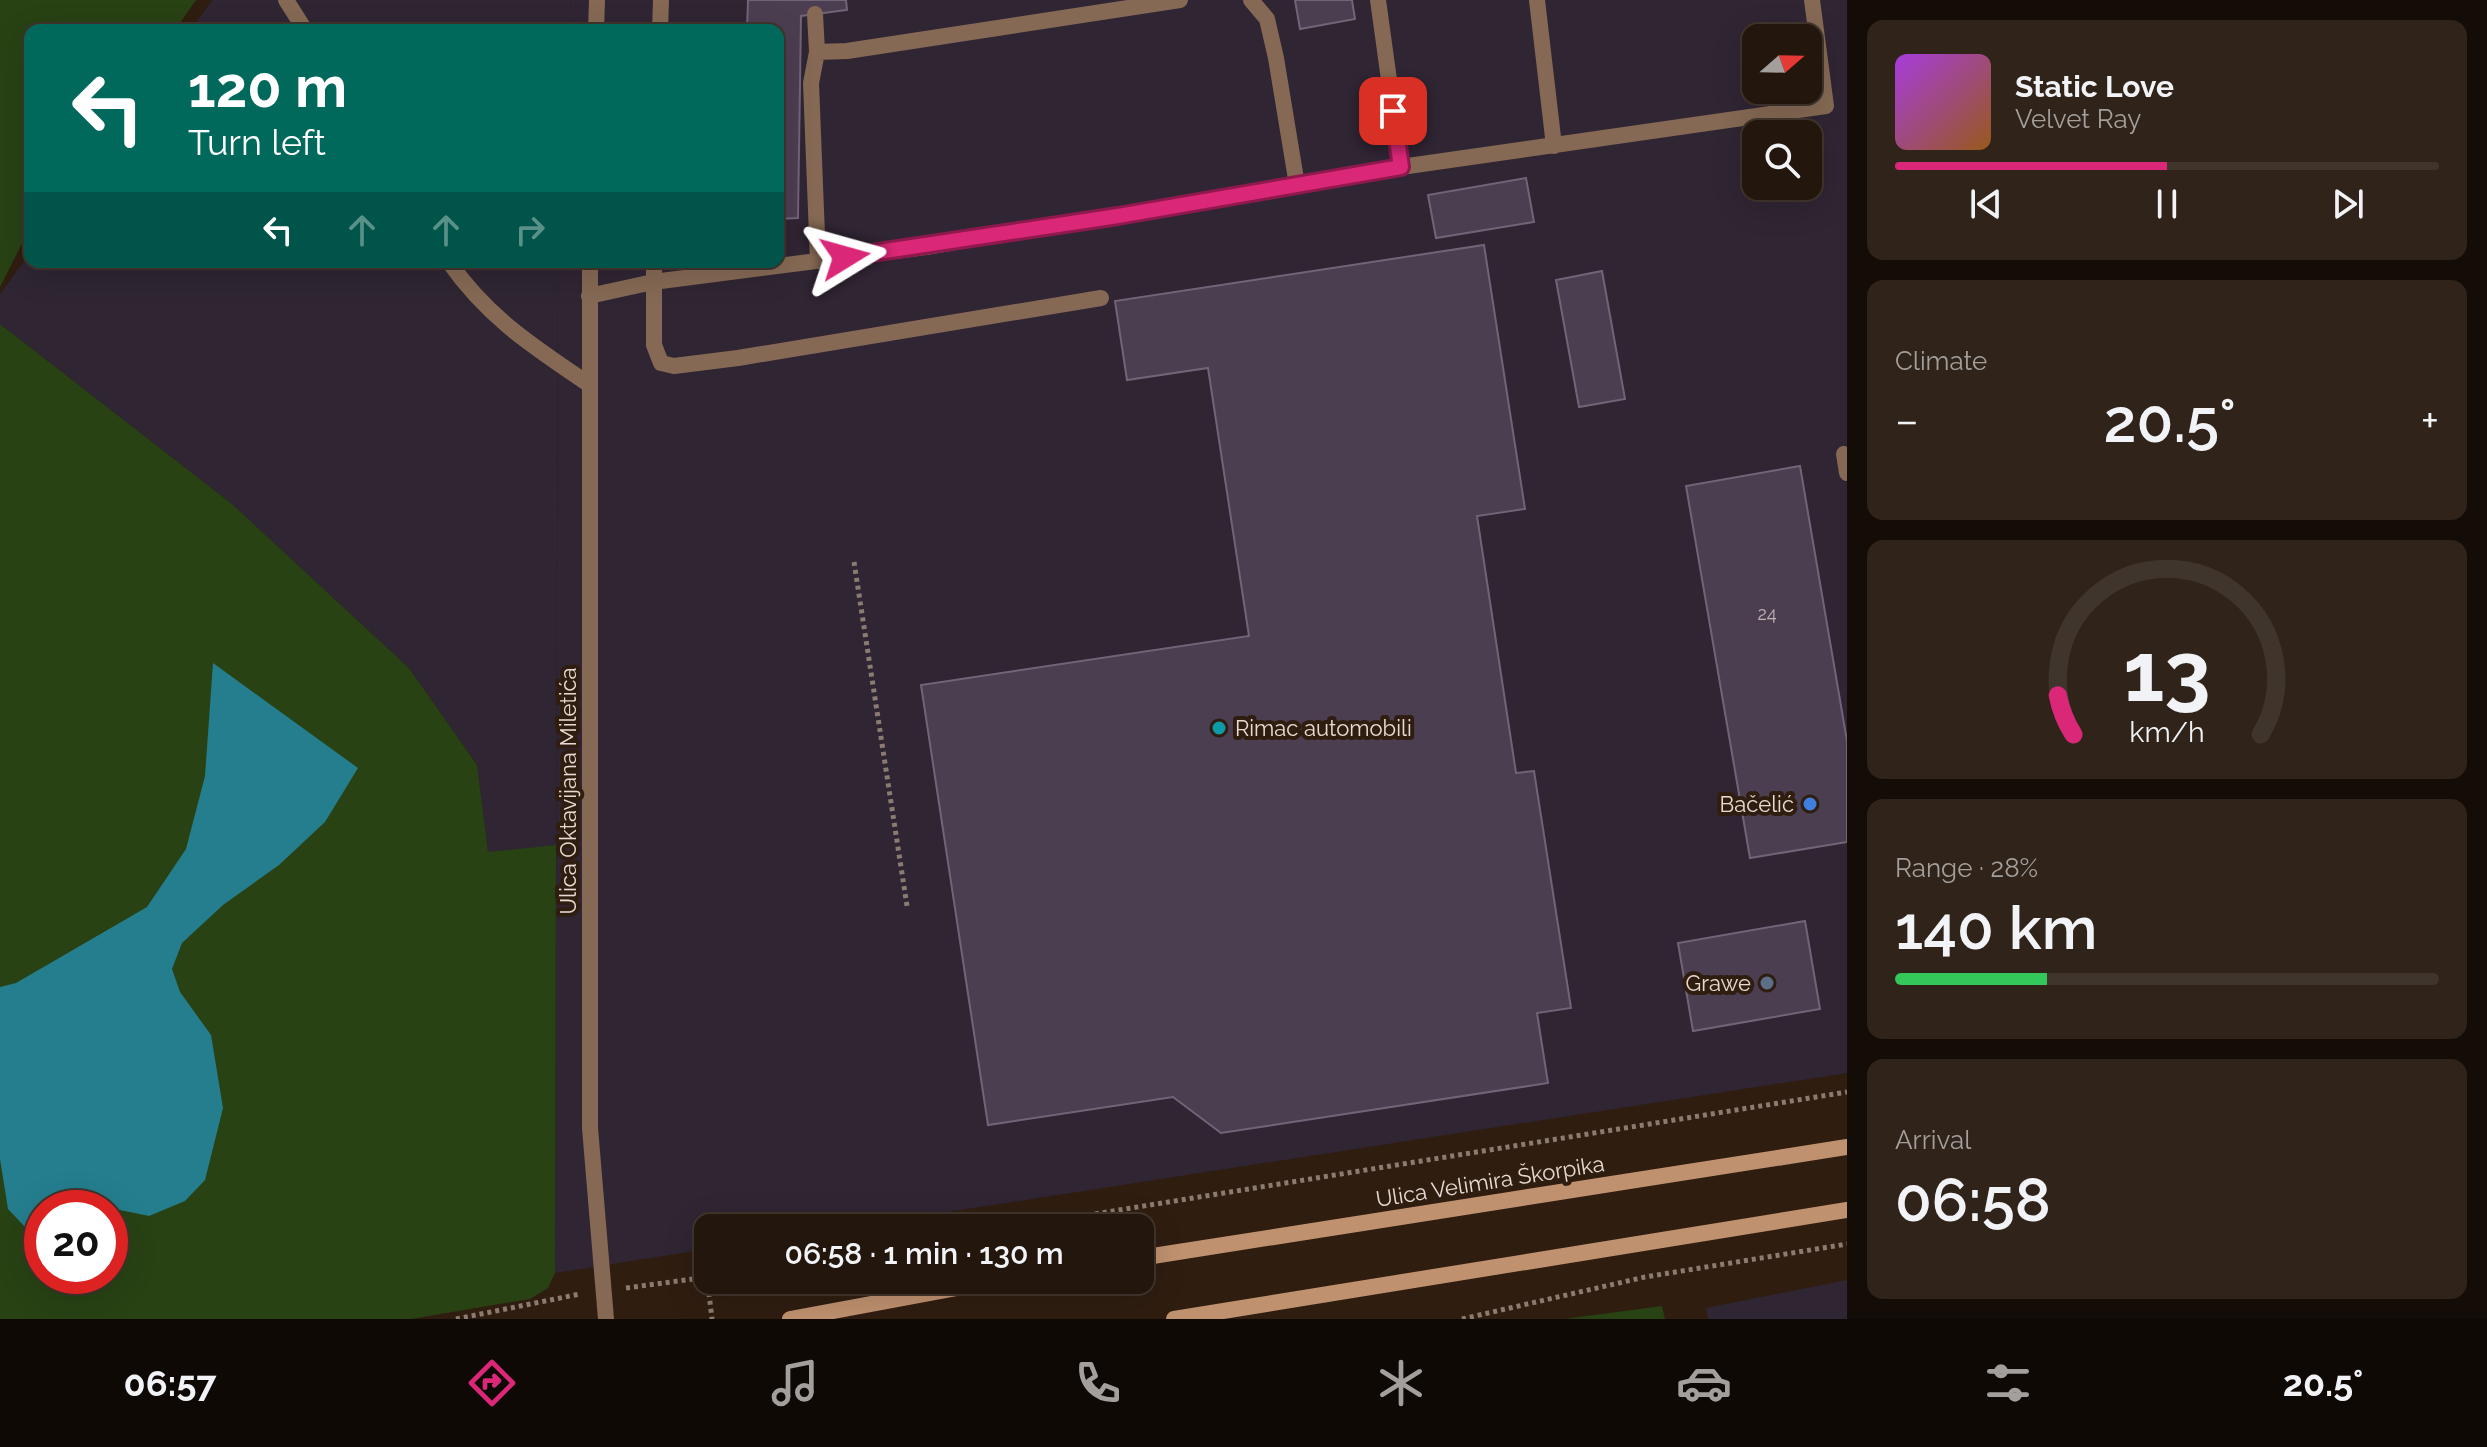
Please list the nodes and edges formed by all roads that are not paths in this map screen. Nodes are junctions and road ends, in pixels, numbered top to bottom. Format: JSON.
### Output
{"nodes":[{"id":1,"x":286,"y":0,"type":"edge"},
{"id":2,"x":597,"y":0,"type":"edge"},
{"id":3,"x":661,"y":0,"type":"edge"},
{"id":4,"x":1180,"y":0,"type":"edge"},
{"id":5,"x":1251,"y":0,"type":"edge"},
{"id":6,"x":1378,"y":0,"type":"edge"},
{"id":7,"x":1537,"y":0,"type":"edge"},
{"id":8,"x":1812,"y":0,"type":"edge"},
{"id":9,"x":815,"y":14,"type":"dead end"},
{"id":10,"x":301,"y":24,"type":"edge"},
{"id":11,"x":596,"y":24,"type":"edge"},
{"id":12,"x":660,"y":24,"type":"edge"},
{"id":13,"x":817,"y":52,"type":"junction"},
{"id":14,"x":1554,"y":146,"type":"junction"},
{"id":15,"x":1401,"y":167,"type":"junction"},
{"id":16,"x":1297,"y":185,"type":"junction"},
{"id":17,"x":818,"y":261,"type":"junction"},
{"id":18,"x":784,"y":265,"type":"edge"},
{"id":19,"x":453,"y":268,"type":"edge"},
{"id":20,"x":590,"y":268,"type":"edge"},
{"id":21,"x":654,"y":268,"type":"edge"},
{"id":22,"x":763,"y":268,"type":"edge"},
{"id":23,"x":653,"y":282,"type":"junction"},
{"id":24,"x":589,"y":296,"type":"junction"},
{"id":25,"x":1101,"y":298,"type":"dead end"},
{"id":26,"x":590,"y":385,"type":"junction"},
{"id":27,"x":1844,"y":454,"type":"dead end"},
{"id":28,"x":1847,"y":473,"type":"edge"},
{"id":29,"x":1847,"y":1147,"type":"edge"},
{"id":30,"x":1847,"y":1210,"type":"edge"},
{"id":31,"x":1154,"y":1256,"type":"edge"},
{"id":32,"x":925,"y":1294,"type":"edge"},
{"id":33,"x":606,"y":1319,"type":"edge"},
{"id":34,"x":790,"y":1319,"type":"edge"},
{"id":35,"x":1174,"y":1319,"type":"edge"}],
"edges":[{"from":1,"to":10,"type":"street"},
{"from":2,"to":11,"type":"street"},
{"from":3,"to":12,"type":"street"},
{"from":4,"to":13,"type":"street"},
{"from":5,"to":16,"type":"street"},
{"from":6,"to":15,"type":"street"},
{"from":7,"to":14,"type":"street"},
{"from":8,"to":14,"type":"street"},
{"from":9,"to":13,"type":"street"},
{"from":13,"to":17,"type":"street"},
{"from":14,"to":15,"type":"street"},
{"from":15,"to":16,"type":"street"},
{"from":16,"to":17,"type":"street"},
{"from":17,"to":18,"type":"street"},
{"from":19,"to":26,"type":"street"},
{"from":20,"to":24,"type":"street","name":"Ulica Oktavijana Miletića"},
{"from":21,"to":23,"type":"street"},
{"from":22,"to":23,"type":"street"},
{"from":23,"to":24,"type":"street"},
{"from":23,"to":25,"type":"street"},
{"from":24,"to":26,"type":"street","name":"Ulica Oktavijana Miletića"},
{"from":26,"to":33,"type":"street","name":"Ulica Oktavijana Miletića"},
{"from":27,"to":28,"type":"street"},
{"from":29,"to":31,"type":"main road","name":"Ulica Velimira Škorpika"},
{"from":30,"to":35,"type":"main road"},
{"from":32,"to":34,"type":"main road"}]}
